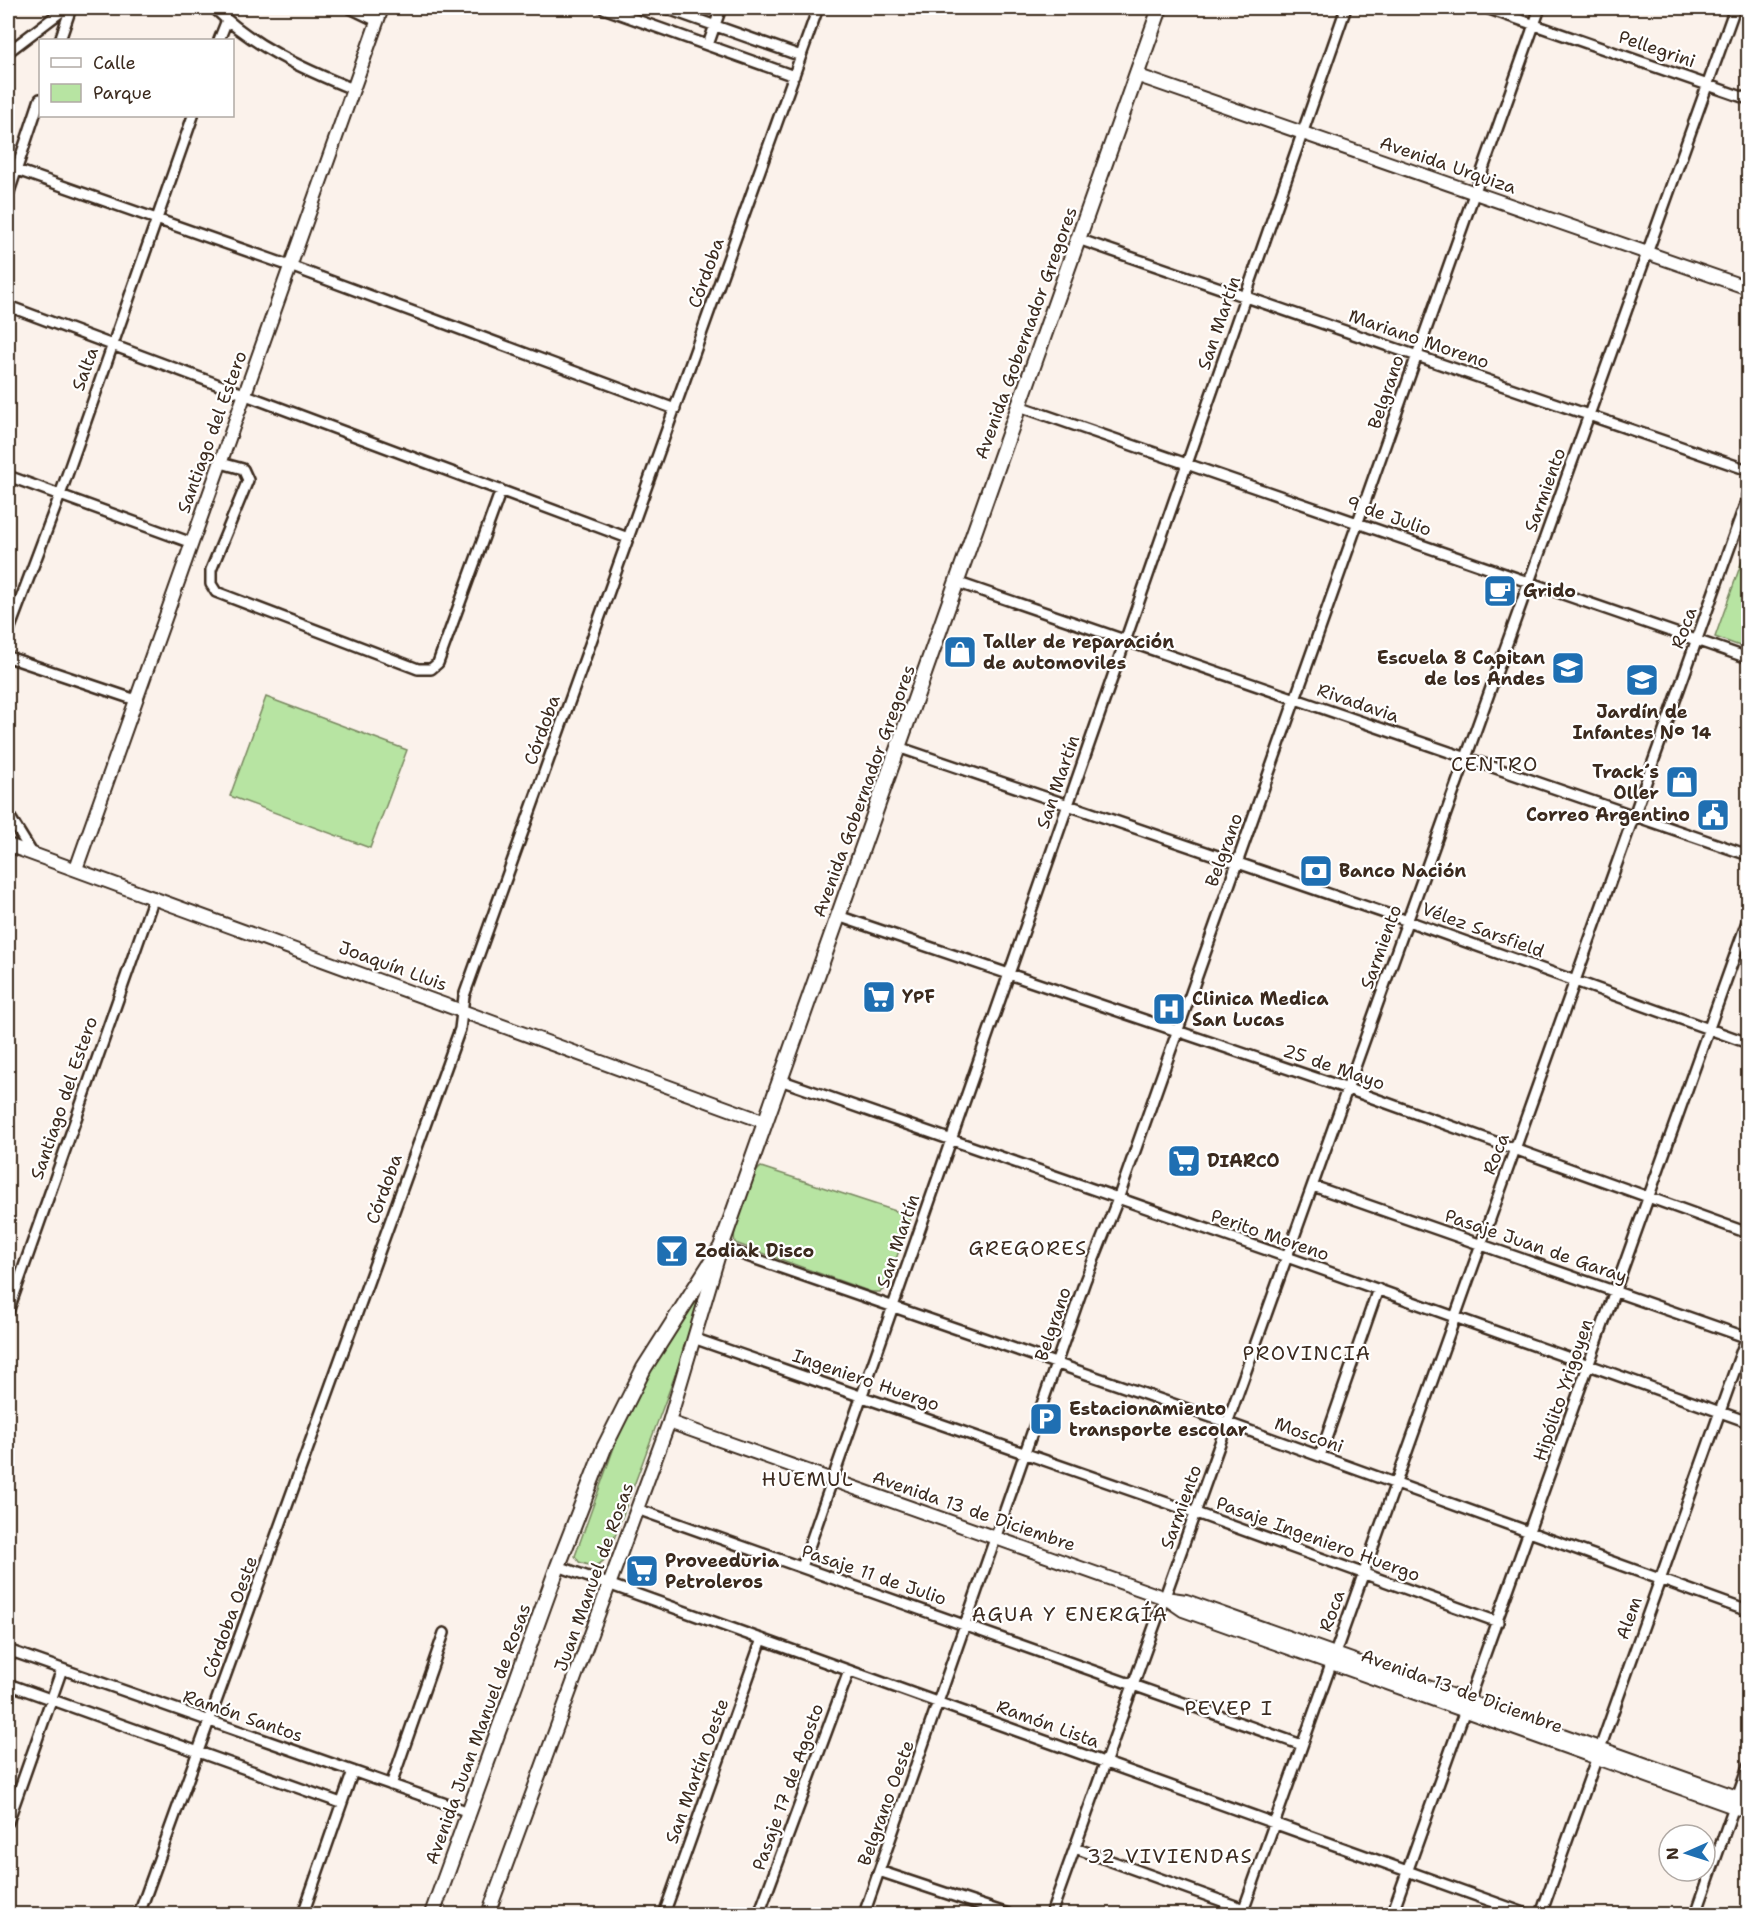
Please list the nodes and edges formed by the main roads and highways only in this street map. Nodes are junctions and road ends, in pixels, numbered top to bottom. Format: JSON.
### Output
{"nodes":[{"id":1,"x":1160,"y":8,"type":"edge"},
{"id":2,"x":558,"y":1566,"type":"joint"},
{"id":3,"x":432,"y":1914,"type":"edge"}],
"edges":[{"from":1,"to":2,"type":"main road","name":"Avenida Gobernador Gregores"},
{"from":2,"to":3,"type":"main road","name":"Avenida Juan Manuel de Rosas"}]}
